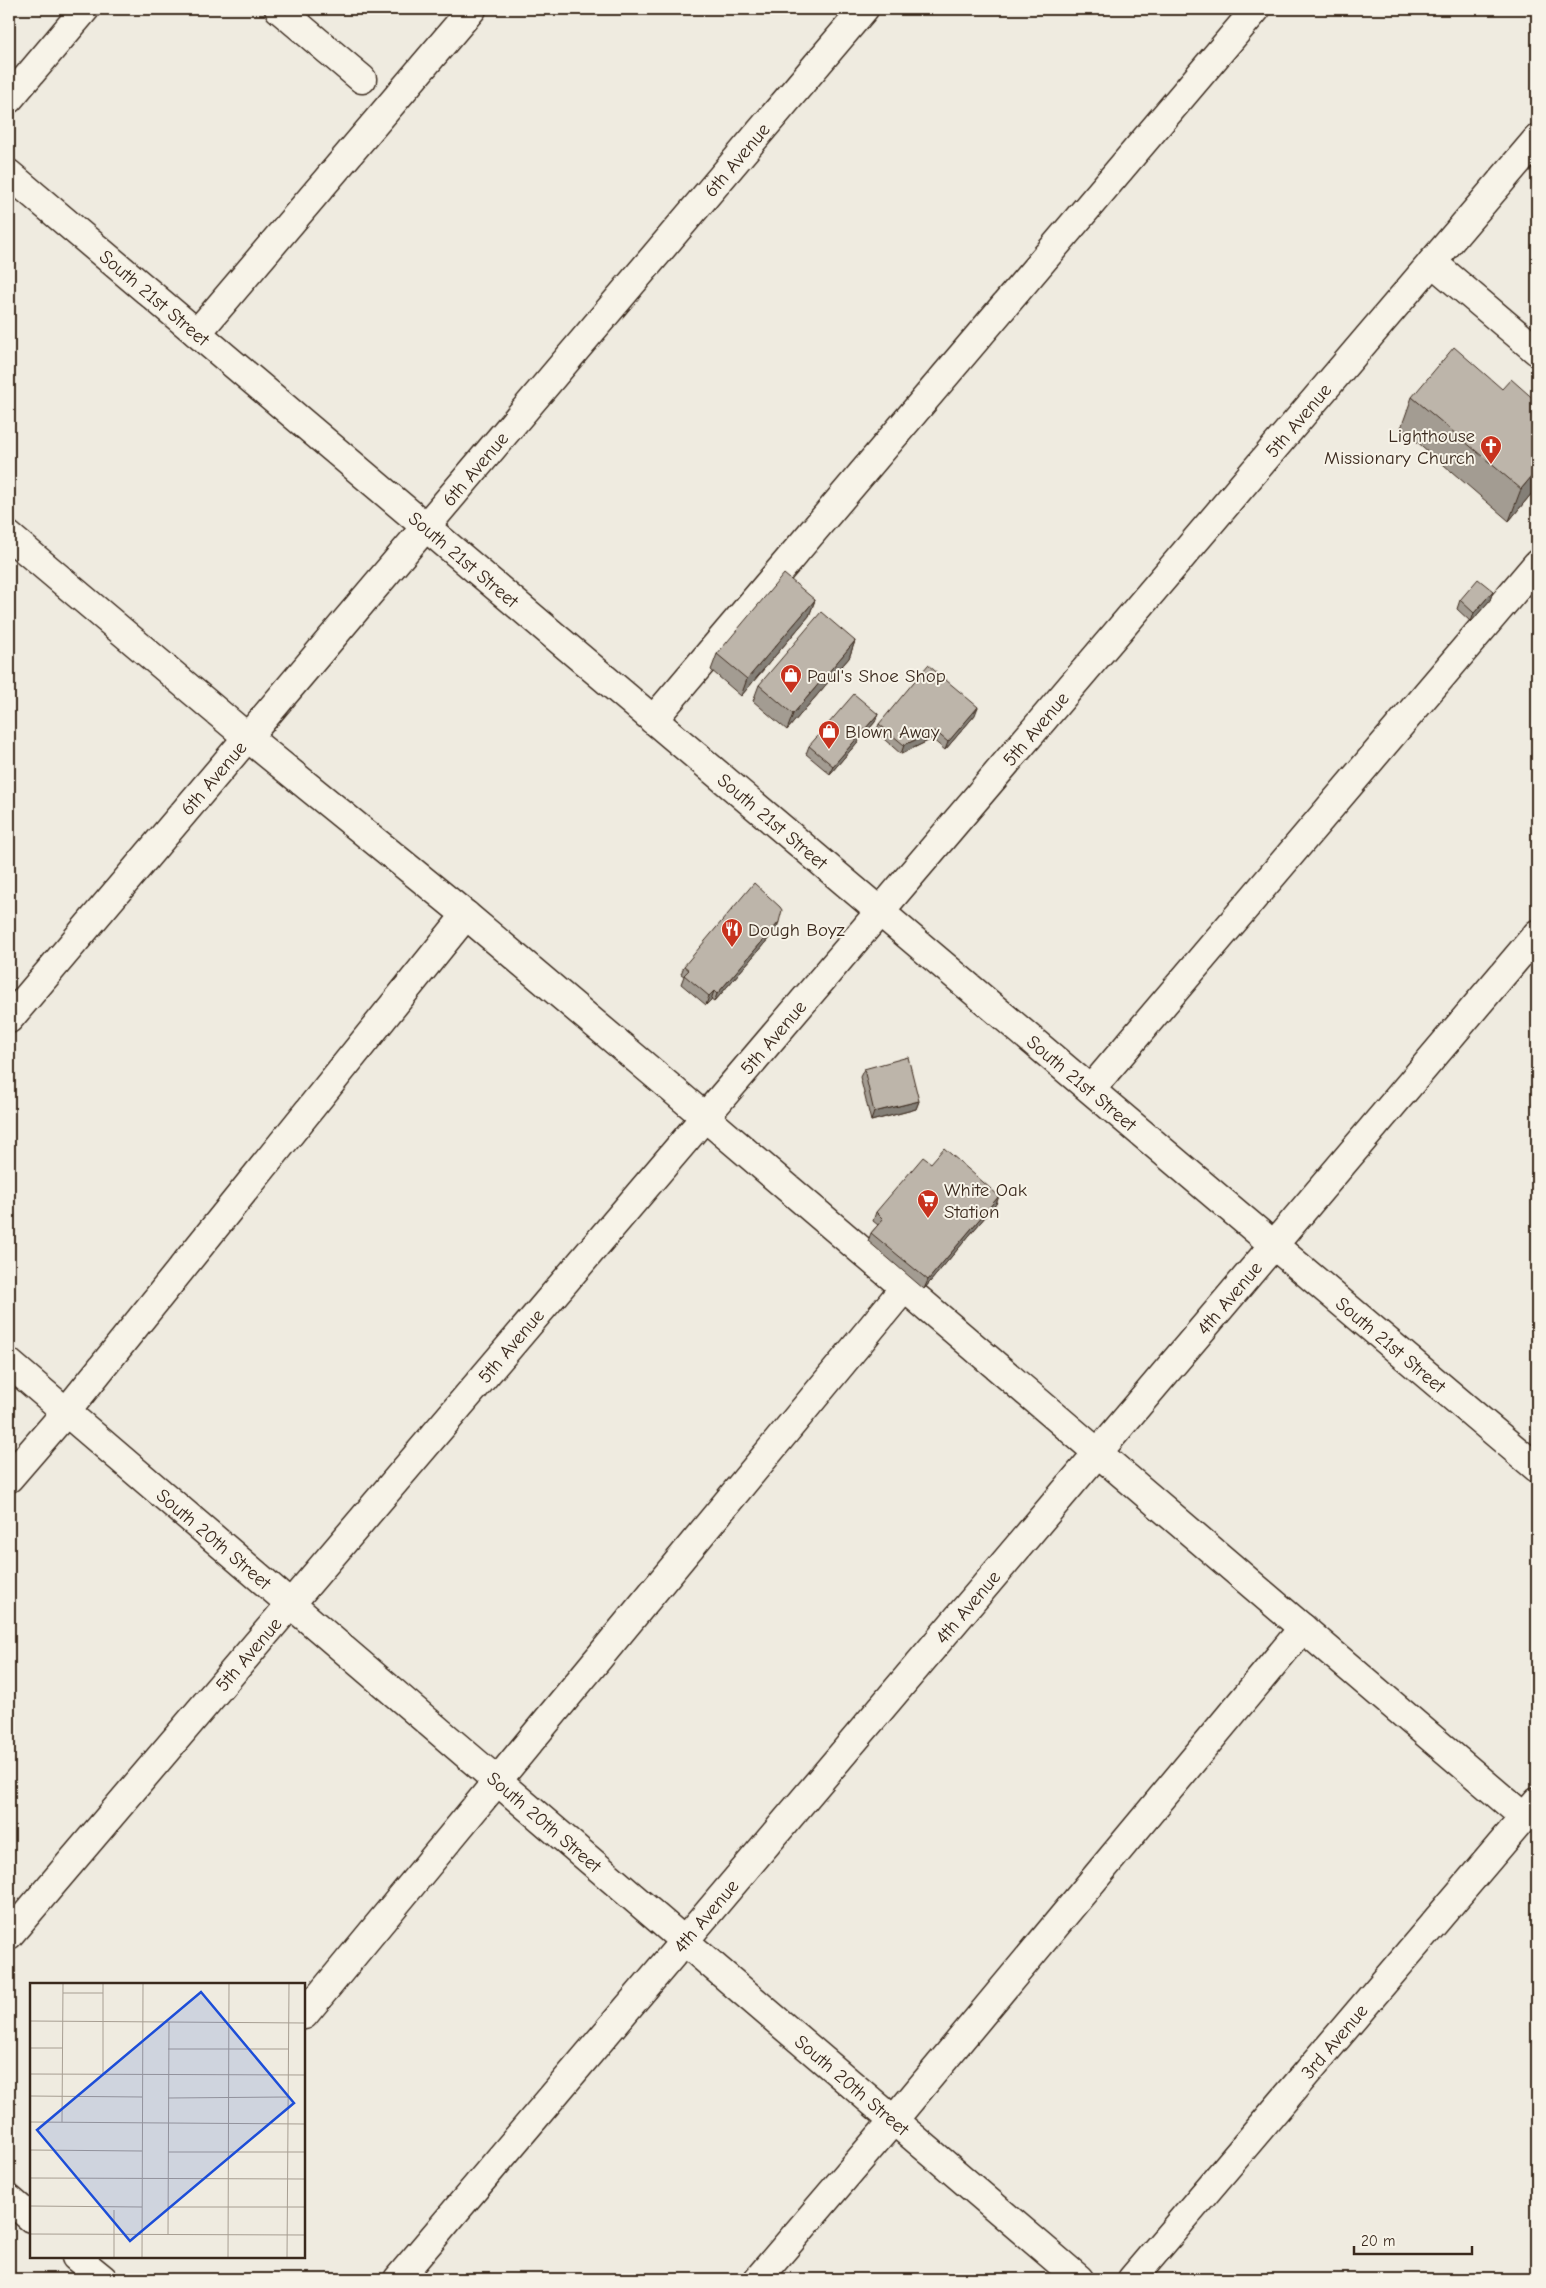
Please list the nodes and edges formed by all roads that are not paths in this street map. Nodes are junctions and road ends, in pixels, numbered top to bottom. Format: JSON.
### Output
{"nodes":[{"id":1,"x":85,"y":9,"type":"edge"},
{"id":2,"x":279,"y":9,"type":"edge"},
{"id":3,"x":472,"y":9,"type":"edge"},
{"id":4,"x":864,"y":9,"type":"edge"},
{"id":5,"x":1256,"y":9,"type":"edge"},
{"id":6,"x":362,"y":79,"type":"dead end"},
{"id":7,"x":9,"y":99,"type":"edge"},
{"id":8,"x":1537,"y":139,"type":"edge"},
{"id":9,"x":9,"y":174,"type":"edge"},
{"id":10,"x":1432,"y":262,"type":"junction"},
{"id":11,"x":197,"y":333,"type":"junction"},
{"id":12,"x":1537,"y":351,"type":"edge"},
{"id":13,"x":425,"y":527,"type":"junction"},
{"id":14,"x":10,"y":541,"type":"edge"},
{"id":15,"x":1537,"y":564,"type":"edge"},
{"id":16,"x":654,"y":720,"type":"junction"},
{"id":17,"x":247,"y":737,"type":"junction"},
{"id":18,"x":878,"y":911,"type":"junction"},
{"id":19,"x":466,"y":915,"type":"junction"},
{"id":20,"x":1537,"y":934,"type":"edge"},
{"id":21,"x":9,"y":1019,"type":"edge"},
{"id":22,"x":1091,"y":1089,"type":"junction"},
{"id":23,"x":704,"y":1116,"type":"junction"},
{"id":24,"x":1275,"y":1246,"type":"junction"},
{"id":25,"x":905,"y":1287,"type":"junction"},
{"id":26,"x":9,"y":1363,"type":"edge"},
{"id":27,"x":66,"y":1412,"type":"junction"},
{"id":28,"x":1099,"y":1453,"type":"junction"},
{"id":29,"x":1537,"y":1468,"type":"edge"},
{"id":30,"x":9,"y":1478,"type":"edge"},
{"id":31,"x":291,"y":1604,"type":"junction"},
{"id":32,"x":1303,"y":1628,"type":"junction"},
{"id":33,"x":497,"y":1781,"type":"junction"},
{"id":34,"x":1531,"y":1810,"type":"edge"},
{"id":35,"x":9,"y":1935,"type":"edge"},
{"id":36,"x":685,"y":1942,"type":"junction"},
{"id":37,"x":305,"y":2014,"type":"edge"},
{"id":38,"x":893,"y":2121,"type":"junction"},
{"id":39,"x":9,"y":2199,"type":"edge"},
{"id":40,"x":30,"y":2217,"type":"edge"},
{"id":41,"x":398,"y":2279,"type":"edge"},
{"id":42,"x":758,"y":2279,"type":"edge"},
{"id":43,"x":1079,"y":2279,"type":"edge"},
{"id":44,"x":1132,"y":2279,"type":"edge"}],
"edges":[{"from":1,"to":7,"type":"street"},
{"from":2,"to":6,"type":"street"},
{"from":3,"to":11,"type":"street"},
{"from":4,"to":13,"type":"street","name":"6th Avenue"},
{"from":5,"to":16,"type":"street"},
{"from":8,"to":10,"type":"street","name":"5th Avenue"},
{"from":9,"to":11,"type":"street","name":"South 21st Street"},
{"from":10,"to":12,"type":"street"},
{"from":10,"to":18,"type":"street","name":"5th Avenue"},
{"from":11,"to":13,"type":"street","name":"South 21st Street"},
{"from":13,"to":16,"type":"street","name":"South 21st Street"},
{"from":13,"to":17,"type":"street","name":"6th Avenue"},
{"from":14,"to":17,"type":"street"},
{"from":15,"to":22,"type":"street"},
{"from":16,"to":18,"type":"street","name":"South 21st Street"},
{"from":17,"to":19,"type":"street"},
{"from":17,"to":21,"type":"street","name":"6th Avenue"},
{"from":18,"to":22,"type":"street","name":"South 21st Street"},
{"from":18,"to":23,"type":"street","name":"5th Avenue"},
{"from":19,"to":23,"type":"street"},
{"from":19,"to":27,"type":"street"},
{"from":20,"to":24,"type":"street","name":"4th Avenue"},
{"from":22,"to":24,"type":"street","name":"South 21st Street"},
{"from":23,"to":25,"type":"street"},
{"from":23,"to":31,"type":"street","name":"5th Avenue"},
{"from":24,"to":28,"type":"street","name":"4th Avenue"},
{"from":24,"to":29,"type":"street","name":"South 21st Street"},
{"from":25,"to":28,"type":"street"},
{"from":25,"to":33,"type":"street"},
{"from":26,"to":27,"type":"street","name":"South 20th Street"},
{"from":27,"to":30,"type":"street"},
{"from":27,"to":31,"type":"street","name":"South 20th Street"},
{"from":28,"to":32,"type":"street"},
{"from":28,"to":36,"type":"street","name":"4th Avenue"},
{"from":31,"to":33,"type":"street","name":"South 20th Street"},
{"from":31,"to":35,"type":"street","name":"5th Avenue"},
{"from":32,"to":34,"type":"street"},
{"from":32,"to":38,"type":"street"},
{"from":33,"to":36,"type":"street","name":"South 20th Street"},
{"from":33,"to":37,"type":"street"},
{"from":34,"to":44,"type":"street","name":"3rd Avenue"},
{"from":36,"to":38,"type":"street","name":"South 20th Street"},
{"from":36,"to":41,"type":"street","name":"4th Avenue"},
{"from":38,"to":42,"type":"street"},
{"from":38,"to":43,"type":"street","name":"South 20th Street"},
{"from":39,"to":40,"type":"street"}]}
